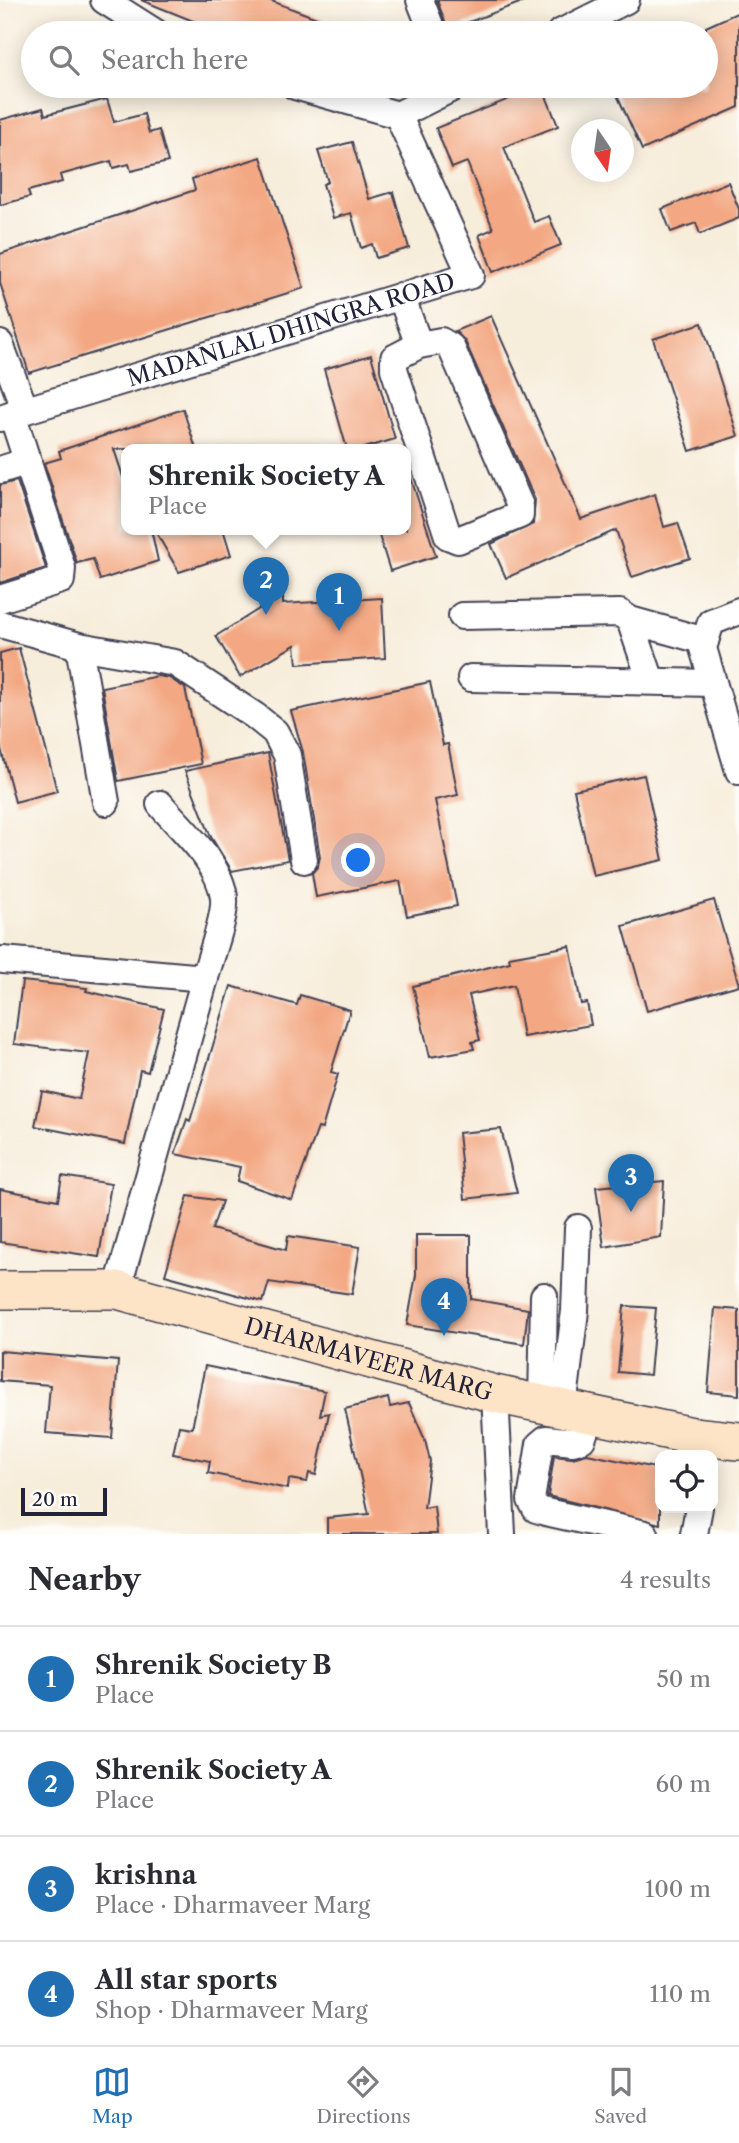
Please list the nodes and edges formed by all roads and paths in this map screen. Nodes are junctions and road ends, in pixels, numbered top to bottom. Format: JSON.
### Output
{"nodes":[{"id":1,"x":104,"y":0,"type":"edge"},
{"id":2,"x":421,"y":0,"type":"edge"},
{"id":3,"x":626,"y":0,"type":"edge"},
{"id":4,"x":137,"y":21,"type":"edge"},
{"id":5,"x":429,"y":21,"type":"edge"},
{"id":6,"x":584,"y":21,"type":"edge"},
{"id":7,"x":336,"y":98,"type":"edge"},
{"id":8,"x":432,"y":98,"type":"edge"},
{"id":9,"x":398,"y":116,"type":"junction"},
{"id":10,"x":401,"y":296,"type":"junction"},
{"id":11,"x":0,"y":344,"type":"edge"},
{"id":12,"x":419,"y":345,"type":"junction"},
{"id":13,"x":12,"y":414,"type":"edge"},
{"id":14,"x":410,"y":444,"type":"edge"},
{"id":15,"x":413,"y":457,"type":"edge"},
{"id":16,"x":28,"y":461,"type":"junction"},
{"id":17,"x":0,"y":470,"type":"edge"},
{"id":18,"x":0,"y":599,"type":"edge"},
{"id":19,"x":739,"y":611,"type":"edge"},
{"id":20,"x":462,"y":616,"type":"dead end"},
{"id":21,"x":630,"y":620,"type":"junction"},
{"id":22,"x":0,"y":624,"type":"edge"},
{"id":23,"x":705,"y":641,"type":"junction"},
{"id":24,"x":79,"y":646,"type":"junction"},
{"id":25,"x":471,"y":678,"type":"dead end"},
{"id":26,"x":651,"y":681,"type":"junction"},
{"id":27,"x":713,"y":683,"type":"junction"},
{"id":28,"x":739,"y":771,"type":"edge"},
{"id":29,"x":106,"y":802,"type":"dead end"},
{"id":30,"x":160,"y":804,"type":"dead end"},
{"id":31,"x":304,"y":860,"type":"dead end"},
{"id":32,"x":3,"y":960,"type":"dead end"},
{"id":33,"x":205,"y":978,"type":"junction"},
{"id":34,"x":578,"y":1228,"type":"dead end"},
{"id":35,"x":0,"y":1290,"type":"edge"},
{"id":36,"x":117,"y":1290,"type":"junction"},
{"id":37,"x":544,"y":1296,"type":"dead end"},
{"id":38,"x":495,"y":1394,"type":"junction"},
{"id":39,"x":565,"y":1409,"type":"junction"},
{"id":40,"x":720,"y":1445,"type":"edge"},
{"id":41,"x":698,"y":1513,"type":"edge"},
{"id":42,"x":502,"y":1534,"type":"edge"},
{"id":43,"x":645,"y":1534,"type":"edge"},
{"id":44,"x":694,"y":1534,"type":"edge"}],
"edges":[{"from":1,"to":4,"type":"street"},
{"from":2,"to":5,"type":"street"},
{"from":3,"to":6,"type":"street"},
{"from":7,"to":9,"type":"street"},
{"from":8,"to":9,"type":"street"},
{"from":9,"to":10,"type":"street","name":"MADANLAL DHINGRA ROAD"},
{"from":10,"to":12,"type":"street"},
{"from":10,"to":13,"type":"street","name":"MADANLAL DHINGRA ROAD"},
{"from":11,"to":13,"type":"street"},
{"from":12,"to":14,"type":"street"},
{"from":12,"to":15,"type":"street"},
{"from":13,"to":16,"type":"street"},
{"from":16,"to":17,"type":"street"},
{"from":16,"to":18,"type":"street"},
{"from":19,"to":23,"type":"street"},
{"from":20,"to":21,"type":"street"},
{"from":21,"to":23,"type":"street"},
{"from":21,"to":26,"type":"street"},
{"from":22,"to":24,"type":"street"},
{"from":23,"to":27,"type":"street"},
{"from":24,"to":29,"type":"street"},
{"from":24,"to":31,"type":"street"},
{"from":25,"to":26,"type":"street"},
{"from":26,"to":27,"type":"street"},
{"from":27,"to":28,"type":"street"},
{"from":30,"to":33,"type":"street"},
{"from":32,"to":33,"type":"street"},
{"from":33,"to":36,"type":"street"},
{"from":34,"to":39,"type":"street"},
{"from":35,"to":36,"type":"street","name":"DHARMAVEER MARG"},
{"from":36,"to":38,"type":"street","name":"DHARMAVEER MARG"},
{"from":37,"to":39,"type":"street"},
{"from":38,"to":39,"type":"street","name":"DHARMAVEER MARG"},
{"from":38,"to":42,"type":"street"},
{"from":39,"to":40,"type":"street","name":"DHARMAVEER MARG"},
{"from":39,"to":43,"type":"street"},
{"from":41,"to":44,"type":"street"}]}
